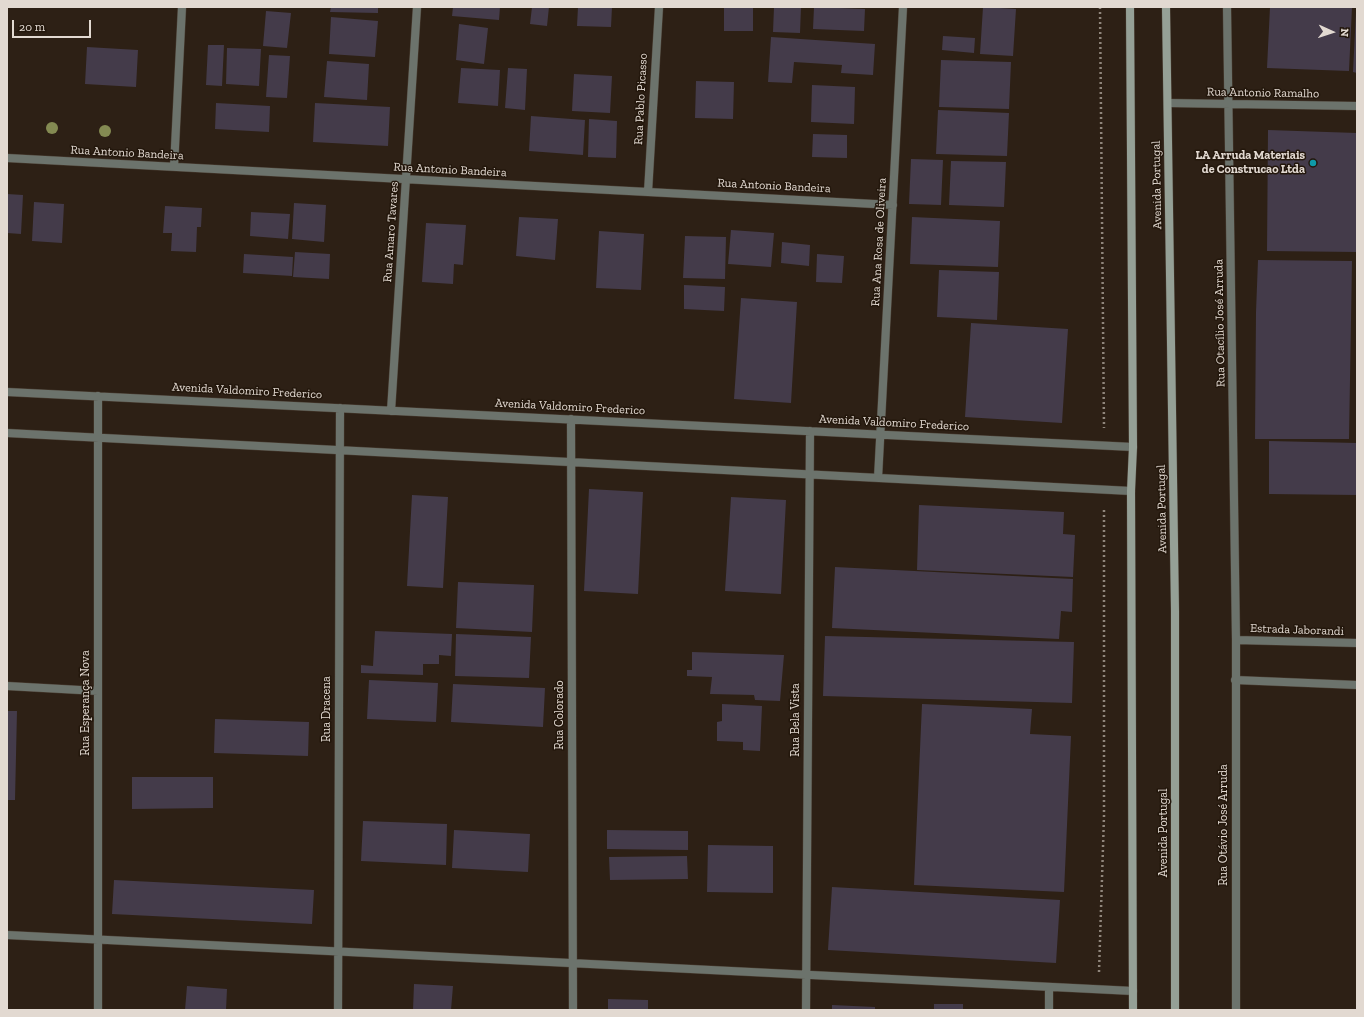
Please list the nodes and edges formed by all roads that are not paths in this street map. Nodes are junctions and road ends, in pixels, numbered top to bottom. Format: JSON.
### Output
{"nodes":[{"id":1,"x":182,"y":7,"type":"edge"},
{"id":2,"x":417,"y":7,"type":"edge"},
{"id":3,"x":659,"y":7,"type":"edge"},
{"id":4,"x":904,"y":7,"type":"edge"},
{"id":5,"x":1130,"y":7,"type":"edge"},
{"id":6,"x":1166,"y":7,"type":"edge"},
{"id":7,"x":1227,"y":7,"type":"edge"},
{"id":8,"x":1168,"y":103,"type":"junction"},
{"id":9,"x":1229,"y":104,"type":"junction"},
{"id":10,"x":1357,"y":106,"type":"edge"},
{"id":11,"x":7,"y":158,"type":"edge"},
{"id":12,"x":174,"y":168,"type":"junction"},
{"id":13,"x":407,"y":179,"type":"junction"},
{"id":14,"x":648,"y":192,"type":"junction"},
{"id":15,"x":893,"y":205,"type":"junction"},
{"id":16,"x":7,"y":392,"type":"edge"},
{"id":17,"x":98,"y":396,"type":"junction"},
{"id":18,"x":340,"y":408,"type":"junction"},
{"id":19,"x":391,"y":411,"type":"junction"},
{"id":20,"x":571,"y":419,"type":"junction"},
{"id":21,"x":810,"y":431,"type":"junction"},
{"id":22,"x":7,"y":433,"type":"edge"},
{"id":23,"x":880,"y":435,"type":"junction"},
{"id":24,"x":98,"y":438,"type":"junction"},
{"id":25,"x":1133,"y":447,"type":"junction"},
{"id":26,"x":340,"y":450,"type":"junction"},
{"id":27,"x":572,"y":462,"type":"junction"},
{"id":28,"x":809,"y":474,"type":"junction"},
{"id":29,"x":878,"y":478,"type":"junction"},
{"id":30,"x":1131,"y":491,"type":"junction"},
{"id":31,"x":1236,"y":640,"type":"junction"},
{"id":32,"x":1357,"y":644,"type":"edge"},
{"id":33,"x":1235,"y":680,"type":"junction"},
{"id":34,"x":1357,"y":685,"type":"edge"},
{"id":35,"x":7,"y":686,"type":"edge"},
{"id":36,"x":98,"y":691,"type":"junction"},
{"id":37,"x":7,"y":935,"type":"edge"},
{"id":38,"x":98,"y":940,"type":"junction"},
{"id":39,"x":338,"y":952,"type":"junction"},
{"id":40,"x":573,"y":964,"type":"junction"},
{"id":41,"x":806,"y":975,"type":"junction"},
{"id":42,"x":1049,"y":987,"type":"junction"},
{"id":43,"x":1133,"y":991,"type":"junction"},
{"id":44,"x":98,"y":1010,"type":"edge"},
{"id":45,"x":338,"y":1010,"type":"edge"},
{"id":46,"x":573,"y":1010,"type":"edge"},
{"id":47,"x":806,"y":1010,"type":"edge"},
{"id":48,"x":1049,"y":1010,"type":"edge"},
{"id":49,"x":1133,"y":1010,"type":"edge"},
{"id":50,"x":1175,"y":1010,"type":"edge"},
{"id":51,"x":1236,"y":1010,"type":"edge"}],
"edges":[{"from":1,"to":12,"type":"street"},
{"from":2,"to":13,"type":"street","name":"Rua Amaro Tavares"},
{"from":3,"to":14,"type":"street","name":"Rua Pablo Picasso"},
{"from":4,"to":15,"type":"street","name":"Rua Ana Rosa de Oliveira"},
{"from":5,"to":25,"type":"main road","name":"Avenida Portugal"},
{"from":6,"to":8,"type":"main road","name":"Avenida Portugal"},
{"from":7,"to":9,"type":"street","name":"Rua Otacílio José Arruda"},
{"from":8,"to":9,"type":"street","name":"Rua Antonio Ramalho"},
{"from":8,"to":50,"type":"main road","name":"Avenida Portugal"},
{"from":9,"to":10,"type":"street","name":"Rua Antonio Ramalho"},
{"from":9,"to":31,"type":"street","name":"Rua Otacílio José Arruda"},
{"from":11,"to":12,"type":"street","name":"Rua Antonio Bandeira"},
{"from":12,"to":13,"type":"street","name":"Rua Antonio Bandeira"},
{"from":13,"to":14,"type":"street","name":"Rua Antonio Bandeira"},
{"from":13,"to":19,"type":"street","name":"Rua Amaro Tavares"},
{"from":14,"to":15,"type":"street","name":"Rua Antonio Bandeira"},
{"from":15,"to":23,"type":"street","name":"Rua Ana Rosa de Oliveira"},
{"from":16,"to":17,"type":"street","name":"Avenida Valdomiro Frederico"},
{"from":17,"to":18,"type":"street","name":"Avenida Valdomiro Frederico"},
{"from":17,"to":24,"type":"street","name":"Rua Esperança Nova"},
{"from":18,"to":19,"type":"street","name":"Avenida Valdomiro Frederico"},
{"from":18,"to":26,"type":"street","name":"Rua Dracena"},
{"from":19,"to":20,"type":"street","name":"Avenida Valdomiro Frederico"},
{"from":20,"to":21,"type":"street","name":"Avenida Valdomiro Frederico"},
{"from":20,"to":27,"type":"street","name":"Rua Colorado"},
{"from":21,"to":23,"type":"street","name":"Avenida Valdomiro Frederico"},
{"from":21,"to":28,"type":"street","name":"Rua Bela Vista"},
{"from":22,"to":24,"type":"street"},
{"from":23,"to":25,"type":"street","name":"Avenida Valdomiro Frederico"},
{"from":23,"to":29,"type":"street","name":"Rua Ana Rosa de Oliveira"},
{"from":24,"to":26,"type":"street"},
{"from":24,"to":36,"type":"street","name":"Rua Esperança Nova"},
{"from":25,"to":30,"type":"main road","name":"Avenida Portugal"},
{"from":26,"to":27,"type":"street"},
{"from":26,"to":39,"type":"street","name":"Rua Dracena"},
{"from":27,"to":28,"type":"street"},
{"from":27,"to":40,"type":"street","name":"Rua Colorado"},
{"from":28,"to":29,"type":"street"},
{"from":28,"to":41,"type":"street","name":"Rua Bela Vista"},
{"from":29,"to":30,"type":"street"},
{"from":30,"to":43,"type":"main road","name":"Avenida Portugal"},
{"from":31,"to":32,"type":"street","name":"Estrada Jaborandi"},
{"from":31,"to":33,"type":"street","name":"Rua Otávio José Arruda"},
{"from":33,"to":34,"type":"street"},
{"from":33,"to":51,"type":"street","name":"Rua Otávio José Arruda"},
{"from":35,"to":36,"type":"street"},
{"from":36,"to":38,"type":"street","name":"Rua Esperança Nova"},
{"from":37,"to":38,"type":"street"},
{"from":38,"to":39,"type":"street"},
{"from":38,"to":44,"type":"street","name":"Rua Esperança Nova"},
{"from":39,"to":40,"type":"street"},
{"from":39,"to":45,"type":"street","name":"Rua Dracena"},
{"from":40,"to":41,"type":"street"},
{"from":40,"to":46,"type":"street","name":"Rua Colorado"},
{"from":41,"to":42,"type":"street"},
{"from":41,"to":47,"type":"street","name":"Rua Bela Vista"},
{"from":42,"to":43,"type":"street"},
{"from":42,"to":48,"type":"street"},
{"from":43,"to":49,"type":"main road","name":"Avenida Portugal"}]}
